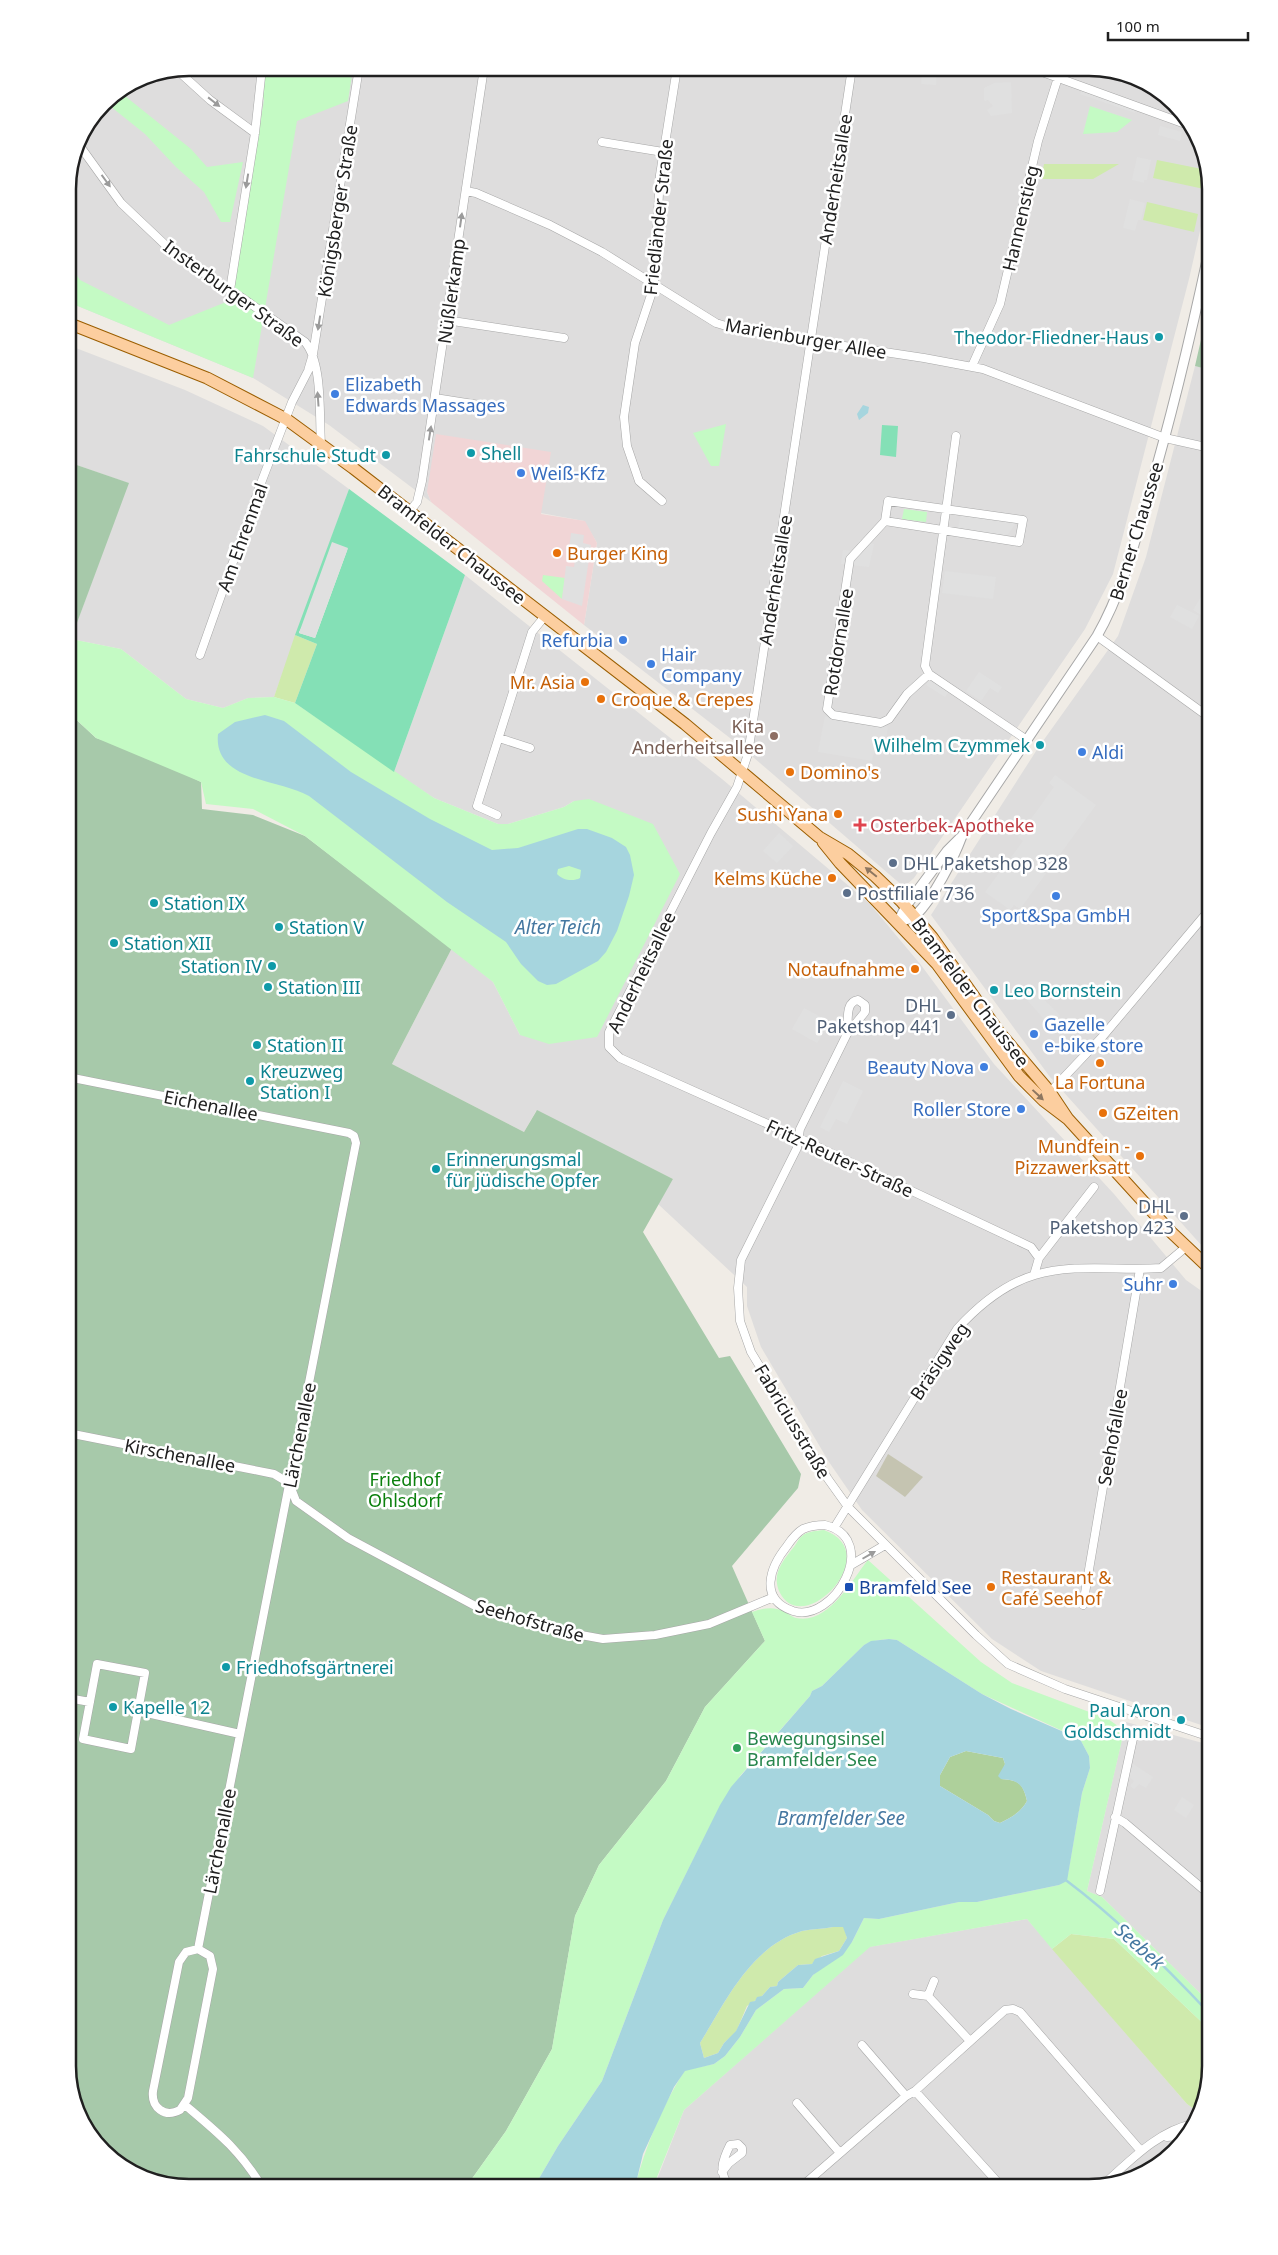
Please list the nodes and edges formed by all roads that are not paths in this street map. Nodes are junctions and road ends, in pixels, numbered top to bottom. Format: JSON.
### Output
{"nodes":[{"id":1,"x":184,"y":76,"type":"edge"},
{"id":2,"x":261,"y":76,"type":"edge"},
{"id":3,"x":358,"y":76,"type":"edge"},
{"id":4,"x":483,"y":76,"type":"edge"},
{"id":5,"x":676,"y":76,"type":"edge"},
{"id":6,"x":851,"y":76,"type":"edge"},
{"id":7,"x":1053,"y":76,"type":"edge"},
{"id":8,"x":1058,"y":78,"type":"junction"},
{"id":9,"x":1179,"y":122,"type":"edge"},
{"id":10,"x":255,"y":133,"type":"junction"},
{"id":11,"x":602,"y":142,"type":"dead end"},
{"id":12,"x":83,"y":151,"type":"edge"},
{"id":13,"x":664,"y":152,"type":"junction"},
{"id":14,"x":466,"y":190,"type":"junction"},
{"id":15,"x":1202,"y":280,"type":"edge"},
{"id":16,"x":654,"y":286,"type":"junction"},
{"id":17,"x":230,"y":290,"type":"junction"},
{"id":18,"x":446,"y":320,"type":"junction"},
{"id":19,"x":76,"y":326,"type":"edge"},
{"id":20,"x":564,"y":338,"type":"dead end"},
{"id":21,"x":811,"y":342,"type":"junction"},
{"id":22,"x":313,"y":354,"type":"junction"},
{"id":23,"x":972,"y":366,"type":"junction"},
{"id":24,"x":435,"y":398,"type":"junction"},
{"id":25,"x":492,"y":407,"type":"dead end"},
{"id":26,"x":286,"y":419,"type":"junction"},
{"id":27,"x":956,"y":436,"type":"dead end"},
{"id":28,"x":1165,"y":438,"type":"junction"},
{"id":29,"x":321,"y":444,"type":"junction"},
{"id":30,"x":1202,"y":446,"type":"edge"},
{"id":31,"x":662,"y":501,"type":"dead end"},
{"id":32,"x":947,"y":509,"type":"junction"},
{"id":33,"x":410,"y":511,"type":"junction"},
{"id":34,"x":885,"y":521,"type":"junction"},
{"id":35,"x":944,"y":530,"type":"junction"},
{"id":36,"x":545,"y":616,"type":"junction"},
{"id":37,"x":1097,"y":636,"type":"junction"},
{"id":38,"x":200,"y":655,"type":"dead end"},
{"id":39,"x":928,"y":674,"type":"junction"},
{"id":40,"x":1202,"y":712,"type":"edge"},
{"id":41,"x":498,"y":738,"type":"junction"},
{"id":42,"x":1027,"y":740,"type":"junction"},
{"id":43,"x":530,"y":748,"type":"dead end"},
{"id":44,"x":742,"y":772,"type":"junction"},
{"id":45,"x":497,"y":815,"type":"dead end"},
{"id":46,"x":962,"y":836,"type":"junction"},
{"id":47,"x":819,"y":837,"type":"junction"},
{"id":48,"x":906,"y":906,"type":"junction"},
{"id":49,"x":915,"y":917,"type":"junction"},
{"id":50,"x":1202,"y":918,"type":"edge"},
{"id":51,"x":898,"y":922,"type":"junction"},
{"id":52,"x":847,"y":1034,"type":"dead end"},
{"id":53,"x":620,"y":1058,"type":"joint"},
{"id":54,"x":76,"y":1079,"type":"edge"},
{"id":55,"x":1050,"y":1092,"type":"junction"},
{"id":56,"x":1068,"y":1118,"type":"junction"},
{"id":57,"x":354,"y":1136,"type":"joint"},
{"id":58,"x":799,"y":1138,"type":"junction"},
{"id":59,"x":1094,"y":1187,"type":"dead end"},
{"id":60,"x":1186,"y":1247,"type":"junction"},
{"id":61,"x":1039,"y":1258,"type":"junction"},
{"id":62,"x":1202,"y":1262,"type":"edge"},
{"id":63,"x":1140,"y":1269,"type":"junction"},
{"id":64,"x":1034,"y":1275,"type":"junction"},
{"id":65,"x":76,"y":1434,"type":"edge"},
{"id":66,"x":289,"y":1483,"type":"junction"},
{"id":67,"x":848,"y":1507,"type":"junction"},
{"id":68,"x":834,"y":1528,"type":"junction"},
{"id":69,"x":885,"y":1545,"type":"junction"},
{"id":70,"x":851,"y":1565,"type":"junction"},
{"id":71,"x":774,"y":1597,"type":"junction"},
{"id":72,"x":1083,"y":1605,"type":"dead end"},
{"id":73,"x":76,"y":1699,"type":"edge"},
{"id":74,"x":90,"y":1702,"type":"junction"},
{"id":75,"x":138,"y":1711,"type":"junction"},
{"id":76,"x":1202,"y":1733,"type":"edge"},
{"id":77,"x":240,"y":1734,"type":"junction"},
{"id":78,"x":1134,"y":1734,"type":"dead end"},
{"id":79,"x":1115,"y":1817,"type":"junction"},
{"id":80,"x":1202,"y":1888,"type":"edge"},
{"id":81,"x":1100,"y":1890,"type":"dead end"},
{"id":82,"x":198,"y":1949,"type":"junction"},
{"id":83,"x":934,"y":1981,"type":"dead end"},
{"id":84,"x":913,"y":1994,"type":"dead end"},
{"id":85,"x":928,"y":1996,"type":"junction"},
{"id":86,"x":970,"y":2041,"type":"junction"},
{"id":87,"x":862,"y":2045,"type":"dead end"},
{"id":88,"x":915,"y":2091,"type":"junction"},
{"id":89,"x":906,"y":2096,"type":"junction"},
{"id":90,"x":797,"y":2103,"type":"dead end"},
{"id":91,"x":185,"y":2105,"type":"junction"},
{"id":92,"x":1184,"y":2126,"type":"edge"},
{"id":93,"x":1178,"y":2136,"type":"edge"},
{"id":94,"x":1160,"y":2138,"type":"junction"},
{"id":95,"x":1142,"y":2151,"type":"junction"},
{"id":96,"x":840,"y":2153,"type":"junction"},
{"id":97,"x":722,"y":2172,"type":"dead end"},
{"id":98,"x":1113,"y":2177,"type":"edge"},
{"id":99,"x":257,"y":2179,"type":"edge"},
{"id":100,"x":724,"y":2179,"type":"edge"},
{"id":101,"x":811,"y":2179,"type":"edge"},
{"id":102,"x":994,"y":2179,"type":"edge"}],
"edges":[{"from":1,"to":10,"type":"street","one_way":true},
{"from":2,"to":10,"type":"street"},
{"from":3,"to":22,"type":"street","name":"Königsberger Straße","one_way":true},
{"from":4,"to":14,"type":"street","name":"Nüßlerkamp"},
{"from":5,"to":13,"type":"street","name":"Friedländer Straße"},
{"from":6,"to":21,"type":"street","name":"Anderheitsallee"},
{"from":7,"to":8,"type":"street"},
{"from":8,"to":9,"type":"street"},
{"from":8,"to":23,"type":"street","name":"Hannenstieg"},
{"from":10,"to":17,"type":"street","one_way":true},
{"from":11,"to":13,"type":"street"},
{"from":12,"to":17,"type":"street","name":"Insterburger Straße","one_way":true},
{"from":13,"to":16,"type":"street","name":"Friedländer Straße"},
{"from":14,"to":16,"type":"street","name":"Marienburger Allee"},
{"from":18,"to":14,"type":"street","name":"Nüßlerkamp","one_way":true},
{"from":15,"to":28,"type":"street","name":"Berner Chaussee"},
{"from":16,"to":21,"type":"street","name":"Marienburger Allee"},
{"from":16,"to":31,"type":"street","name":"Friedländer Straße"},
{"from":17,"to":22,"type":"street","name":"Insterburger Straße"},
{"from":18,"to":20,"type":"street"},
{"from":18,"to":24,"type":"street","name":"Nüßlerkamp"},
{"from":19,"to":26,"type":"main road","name":"Bramfelder Chaussee"},
{"from":21,"to":23,"type":"street","name":"Marienburger Allee"},
{"from":21,"to":44,"type":"street","name":"Anderheitsallee"},
{"from":22,"to":26,"type":"street","name":"Königsberger Straße"},
{"from":29,"to":22,"type":"street","name":"Königsberger Straße","one_way":true},
{"from":23,"to":28,"type":"street","name":"Marienburger Allee"},
{"from":24,"to":25,"type":"street"},
{"from":33,"to":24,"type":"street","name":"Nüßlerkamp","one_way":true},
{"from":26,"to":29,"type":"main road","name":"Bramfelder Chaussee"},
{"from":26,"to":38,"type":"street","name":"Am Ehrenmal"},
{"from":27,"to":32,"type":"street"},
{"from":28,"to":30,"type":"street","name":"Marienburger Allee"},
{"from":28,"to":37,"type":"street","name":"Berner Chaussee"},
{"from":29,"to":33,"type":"main road","name":"Bramfelder Chaussee"},
{"from":32,"to":34,"type":"street","name":"Rotdornallee"},
{"from":32,"to":35,"type":"street"},
{"from":32,"to":35,"type":"street","name":"Rotdornallee"},
{"from":33,"to":36,"type":"main road","name":"Bramfelder Chaussee"},
{"from":34,"to":35,"type":"street","name":"Rotdornallee"},
{"from":34,"to":39,"type":"street","name":"Rotdornallee"},
{"from":35,"to":39,"type":"street"},
{"from":36,"to":41,"type":"street"},
{"from":36,"to":44,"type":"main road","name":"Bramfelder Chaussee"},
{"from":37,"to":40,"type":"street"},
{"from":37,"to":42,"type":"street","name":"Berner Chaussee"},
{"from":39,"to":42,"type":"street"},
{"from":41,"to":43,"type":"street"},
{"from":41,"to":45,"type":"street"},
{"from":42,"to":46,"type":"street","name":"Berner Chaussee"},
{"from":44,"to":47,"type":"main road","name":"Bramfelder Chaussee"},
{"from":44,"to":53,"type":"street","name":"Anderheitsallee"},
{"from":46,"to":48,"type":"street","name":"Berner Chaussee"},
{"from":46,"to":49,"type":"street","name":"Berner Chaussee"},
{"from":48,"to":47,"type":"main road","name":"Bramfelder Chaussee","one_way":true},
{"from":47,"to":51,"type":"main road","name":"Bramfelder Chaussee"},
{"from":48,"to":49,"type":"main road","name":"Bramfelder Chaussee"},
{"from":48,"to":51,"type":"street","name":"Berner Chaussee"},
{"from":49,"to":51,"type":"street"},
{"from":49,"to":55,"type":"main road","name":"Bramfelder Chaussee"},
{"from":50,"to":55,"type":"street"},
{"from":51,"to":56,"type":"main road","name":"Bramfelder Chaussee","one_way":true},
{"from":52,"to":58,"type":"street","name":"Fabriciusstraße"},
{"from":53,"to":58,"type":"street","name":"Fritz-Reuter-Straße"},
{"from":54,"to":57,"type":"street","name":"Eichenallee"},
{"from":55,"to":56,"type":"main road","name":"Bramfelder Chaussee"},
{"from":56,"to":60,"type":"main road","name":"Bramfelder Chaussee"},
{"from":57,"to":66,"type":"street","name":"Lärchenallee"},
{"from":58,"to":61,"type":"street","name":"Fritz-Reuter-Straße"},
{"from":58,"to":67,"type":"street","name":"Fabriciusstraße"},
{"from":59,"to":61,"type":"street"},
{"from":60,"to":62,"type":"main road","name":"Bramfelder Chaussee"},
{"from":60,"to":63,"type":"street","name":"Bräsigweg"},
{"from":61,"to":64,"type":"street"},
{"from":63,"to":64,"type":"street","name":"Bräsigweg"},
{"from":63,"to":72,"type":"street","name":"Seehofallee"},
{"from":64,"to":67,"type":"street","name":"Bräsigweg"},
{"from":65,"to":66,"type":"street","name":"Kirschenallee"},
{"from":66,"to":71,"type":"street","name":"Seehofstraße"},
{"from":66,"to":77,"type":"street","name":"Lärchenallee"},
{"from":67,"to":68,"type":"street","name":"Bräsigweg"},
{"from":67,"to":69,"type":"street","name":"Fabriciusstraße"},
{"from":68,"to":70,"type":"street"},
{"from":68,"to":71,"type":"street"},
{"from":70,"to":69,"type":"street","one_way":true},
{"from":69,"to":76,"type":"street","name":"Fabriciusstraße"},
{"from":70,"to":71,"type":"street"},
{"from":73,"to":74,"type":"street"},
{"from":74,"to":75,"type":"street"},
{"from":74,"to":75,"type":"street"},
{"from":75,"to":77,"type":"street"},
{"from":77,"to":82,"type":"street","name":"Lärchenallee"},
{"from":78,"to":79,"type":"street"},
{"from":79,"to":80,"type":"street"},
{"from":79,"to":81,"type":"street"},
{"from":82,"to":91,"type":"street"},
{"from":82,"to":91,"type":"street"},
{"from":83,"to":85,"type":"street"},
{"from":84,"to":85,"type":"street"},
{"from":85,"to":86,"type":"street"},
{"from":86,"to":88,"type":"street"},
{"from":86,"to":95,"type":"street"},
{"from":87,"to":89,"type":"street"},
{"from":88,"to":89,"type":"street"},
{"from":88,"to":102,"type":"street"},
{"from":89,"to":96,"type":"street"},
{"from":90,"to":96,"type":"street"},
{"from":91,"to":99,"type":"street"},
{"from":92,"to":94,"type":"street"},
{"from":93,"to":94,"type":"street"},
{"from":94,"to":95,"type":"street"},
{"from":95,"to":98,"type":"street"},
{"from":96,"to":101,"type":"street"},
{"from":97,"to":100,"type":"street"}]}
